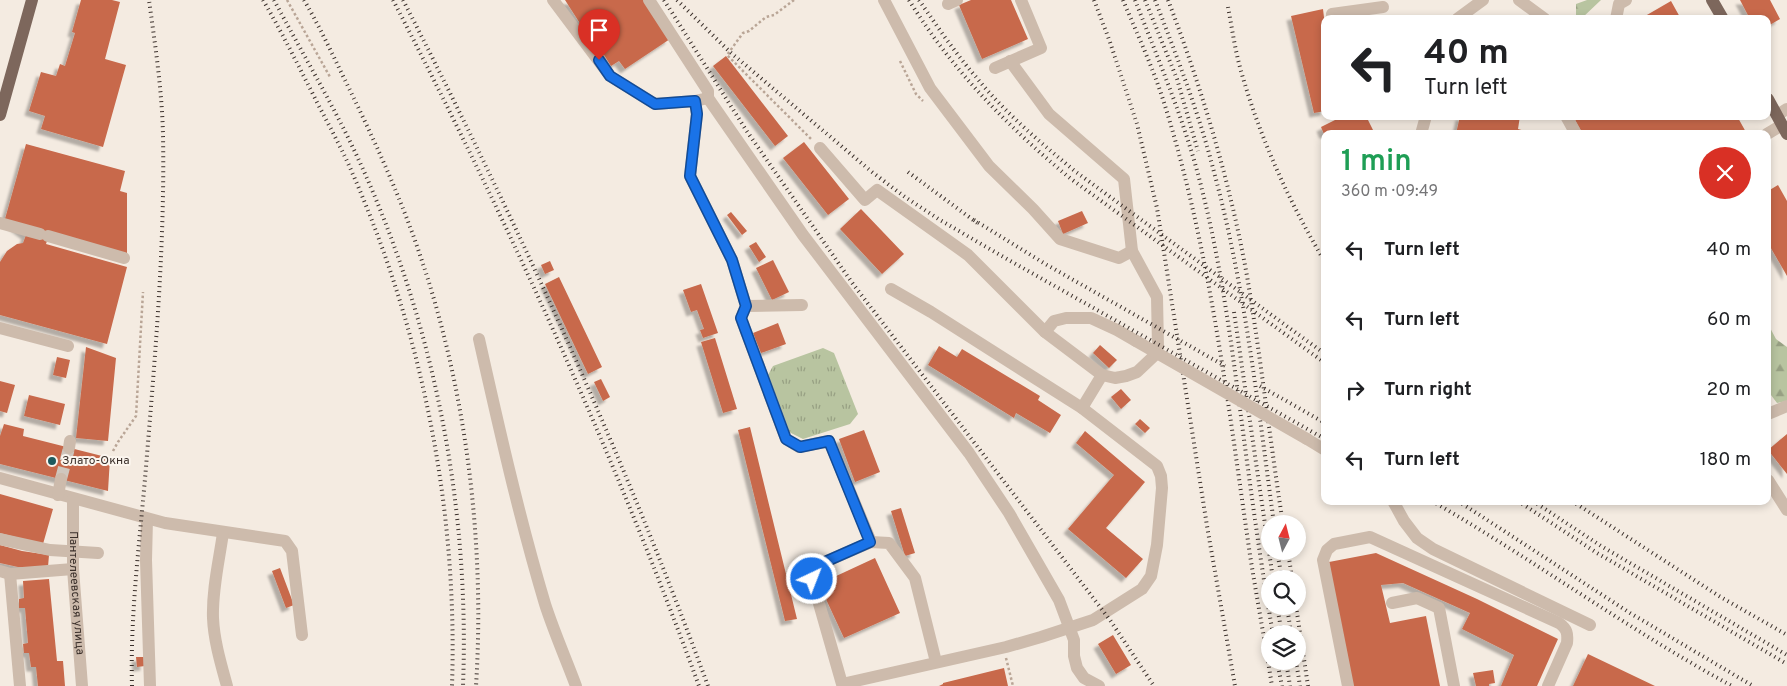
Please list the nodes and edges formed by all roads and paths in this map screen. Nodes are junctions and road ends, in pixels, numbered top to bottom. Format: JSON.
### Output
{"nodes":[{"id":1,"x":32,"y":0,"type":"edge"},
{"id":2,"x":287,"y":0,"type":"edge"},
{"id":3,"x":553,"y":0,"type":"edge"},
{"id":4,"x":649,"y":0,"type":"edge"},
{"id":5,"x":794,"y":0,"type":"edge"},
{"id":6,"x":884,"y":0,"type":"edge"},
{"id":7,"x":1021,"y":0,"type":"edge"},
{"id":8,"x":1484,"y":0,"type":"edge"},
{"id":9,"x":1519,"y":0,"type":"edge"},
{"id":10,"x":1626,"y":0,"type":"edge"},
{"id":11,"x":1712,"y":0,"type":"edge"},
{"id":12,"x":1382,"y":9,"type":"edge"},
{"id":13,"x":1332,"y":15,"type":"edge"},
{"id":14,"x":1463,"y":15,"type":"edge"},
{"id":15,"x":1540,"y":15,"type":"edge"},
{"id":16,"x":1617,"y":15,"type":"edge"},
{"id":17,"x":1721,"y":15,"type":"edge"},
{"id":18,"x":1010,"y":61,"type":"junction"},
{"id":19,"x":996,"y":68,"type":"dead end"},
{"id":20,"x":330,"y":77,"type":"dead end"},
{"id":21,"x":708,"y":98,"type":"junction"},
{"id":22,"x":695,"y":101,"type":"junction"},
{"id":23,"x":1771,"y":103,"type":"edge"},
{"id":24,"x":0,"y":115,"type":"edge"},
{"id":25,"x":1783,"y":121,"type":"edge"},
{"id":26,"x":1771,"y":131,"type":"edge"},
{"id":27,"x":820,"y":148,"type":"joint"},
{"id":28,"x":0,"y":223,"type":"edge"},
{"id":29,"x":1132,"y":251,"type":"junction"},
{"id":30,"x":124,"y":258,"type":"dead end"},
{"id":31,"x":892,"y":290,"type":"dead end"},
{"id":32,"x":143,"y":292,"type":"dead end"},
{"id":33,"x":802,"y":305,"type":"dead end"},
{"id":34,"x":746,"y":306,"type":"junction"},
{"id":35,"x":0,"y":328,"type":"edge"},
{"id":36,"x":1045,"y":332,"type":"junction"},
{"id":37,"x":479,"y":339,"type":"dead end"},
{"id":38,"x":68,"y":346,"type":"dead end"},
{"id":39,"x":1102,"y":376,"type":"junction"},
{"id":40,"x":1787,"y":406,"type":"edge"},
{"id":41,"x":1082,"y":408,"type":"junction"},
{"id":42,"x":1771,"y":413,"type":"edge"},
{"id":43,"x":1321,"y":448,"type":"edge"},
{"id":44,"x":114,"y":451,"type":"dead end"},
{"id":45,"x":0,"y":478,"type":"edge"},
{"id":46,"x":62,"y":479,"type":"tunnel mouth"},
{"id":47,"x":1771,"y":485,"type":"edge"},
{"id":48,"x":58,"y":495,"type":"junction"},
{"id":49,"x":73,"y":499,"type":"junction"},
{"id":50,"x":1395,"y":505,"type":"edge"},
{"id":51,"x":1787,"y":510,"type":"edge"},
{"id":52,"x":148,"y":519,"type":"junction"},
{"id":53,"x":223,"y":533,"type":"junction"},
{"id":54,"x":0,"y":539,"type":"edge"},
{"id":55,"x":870,"y":542,"type":"junction"},
{"id":56,"x":73,"y":551,"type":"junction"},
{"id":57,"x":98,"y":553,"type":"dead end"},
{"id":58,"x":73,"y":569,"type":"junction"},
{"id":59,"x":5,"y":572,"type":"edge"},
{"id":60,"x":1392,"y":604,"type":"dead end"},
{"id":61,"x":1590,"y":626,"type":"dead end"},
{"id":62,"x":1069,"y":628,"type":"junction"},
{"id":63,"x":302,"y":635,"type":"dead end"},
{"id":64,"x":1003,"y":648,"type":"junction"},
{"id":65,"x":936,"y":662,"type":"junction"},
{"id":66,"x":20,"y":686,"type":"edge"},
{"id":67,"x":82,"y":686,"type":"edge"},
{"id":68,"x":150,"y":686,"type":"edge"},
{"id":69,"x":227,"y":686,"type":"edge"},
{"id":70,"x":576,"y":686,"type":"edge"},
{"id":71,"x":1013,"y":686,"type":"edge"},
{"id":72,"x":1099,"y":686,"type":"edge"},
{"id":73,"x":1348,"y":686,"type":"edge"},
{"id":74,"x":1454,"y":686,"type":"edge"},
{"id":75,"x":1548,"y":686,"type":"edge"}],
"edges":[{"from":1,"to":24,"type":"main road"},
{"from":2,"to":20,"type":"path"},
{"from":3,"to":22,"type":"street"},
{"from":4,"to":21,"type":"street"},
{"from":5,"to":27,"type":"path"},
{"from":6,"to":29,"type":"street"},
{"from":7,"to":18,"type":"street"},
{"from":8,"to":14,"type":"street"},
{"from":9,"to":15,"type":"street"},
{"from":10,"to":16,"type":"street"},
{"from":11,"to":17,"type":"main road"},
{"from":12,"to":13,"type":"street"},
{"from":18,"to":19,"type":"street"},
{"from":18,"to":29,"type":"street"},
{"from":21,"to":22,"type":"street"},
{"from":21,"to":62,"type":"street"},
{"from":22,"to":34,"type":"street"},
{"from":23,"to":25,"type":"main road"},
{"from":25,"to":26,"type":"street"},
{"from":27,"to":36,"type":"street"},
{"from":28,"to":30,"type":"street"},
{"from":29,"to":39,"type":"street"},
{"from":31,"to":41,"type":"street"},
{"from":32,"to":44,"type":"path"},
{"from":33,"to":34,"type":"street"},
{"from":34,"to":55,"type":"street"},
{"from":35,"to":38,"type":"street"},
{"from":36,"to":39,"type":"street"},
{"from":36,"to":43,"type":"street","bridge":true},
{"from":37,"to":70,"type":"street"},
{"from":39,"to":41,"type":"street"},
{"from":40,"to":42,"type":"street"},
{"from":41,"to":62,"type":"street"},
{"from":45,"to":48,"type":"street"},
{"from":46,"to":48,"type":"street"},
{"from":47,"to":51,"type":"street"},
{"from":48,"to":49,"type":"street"},
{"from":49,"to":52,"type":"street"},
{"from":49,"to":56,"type":"street","name":"Пантелеевская улица"},
{"from":50,"to":61,"type":"street"},
{"from":52,"to":53,"type":"street"},
{"from":52,"to":68,"type":"street"},
{"from":53,"to":63,"type":"street"},
{"from":53,"to":69,"type":"street"},
{"from":54,"to":56,"type":"street"},
{"from":55,"to":65,"type":"street"},
{"from":55,"to":65,"type":"street"},
{"from":56,"to":57,"type":"street"},
{"from":56,"to":58,"type":"street","name":"Пантелеевская улица"},
{"from":58,"to":59,"type":"street"},
{"from":58,"to":67,"type":"street","name":"Пантелеевская улица"},
{"from":59,"to":66,"type":"street"},
{"from":60,"to":74,"type":"street"},
{"from":62,"to":64,"type":"street"},
{"from":62,"to":72,"type":"street"},
{"from":64,"to":65,"type":"street"},
{"from":64,"to":71,"type":"path"},
{"from":73,"to":75,"type":"street"}]}
